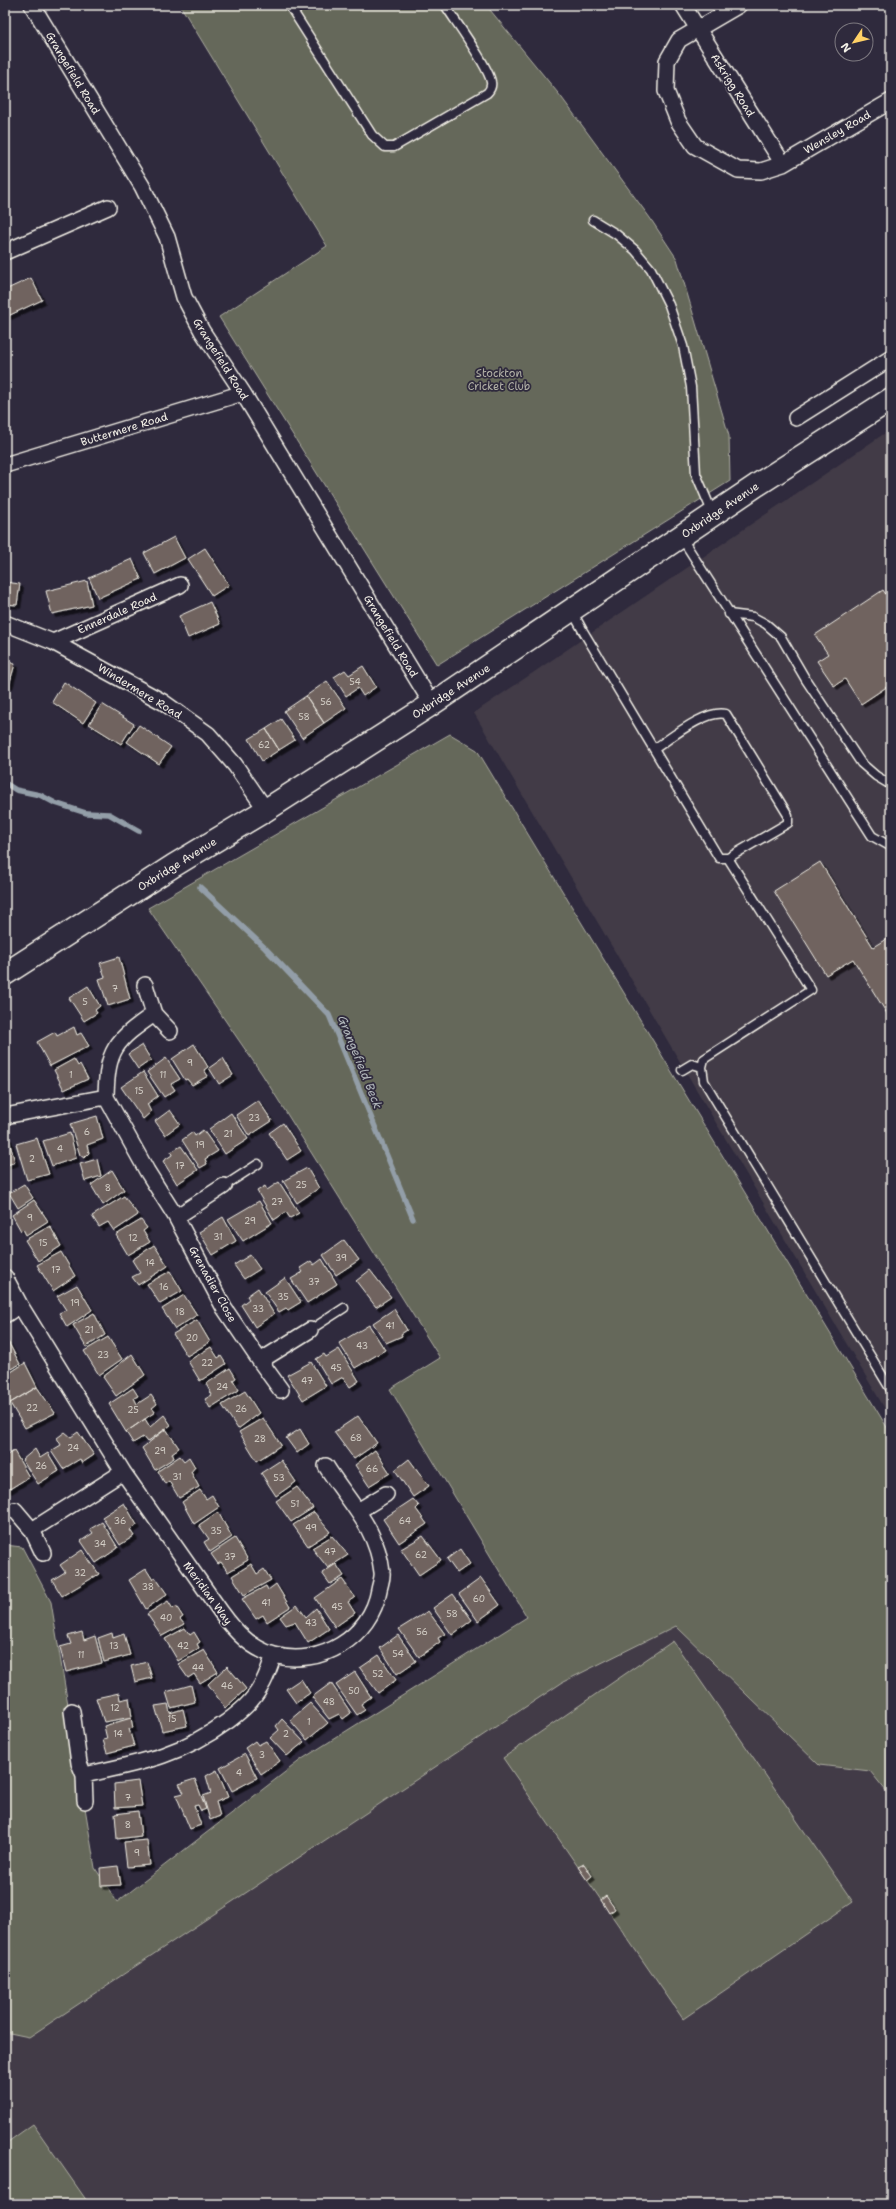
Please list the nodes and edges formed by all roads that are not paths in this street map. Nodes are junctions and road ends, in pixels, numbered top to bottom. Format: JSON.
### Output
{"nodes":[{"id":1,"x":289,"y":5,"type":"edge"},
{"id":2,"x":445,"y":5,"type":"edge"},
{"id":3,"x":683,"y":5,"type":"edge"},
{"id":4,"x":739,"y":5,"type":"edge"},
{"id":5,"x":38,"y":7,"type":"edge"},
{"id":6,"x":698,"y":30,"type":"junction"},
{"id":7,"x":891,"y":101,"type":"edge"},
{"id":8,"x":783,"y":164,"type":"junction"},
{"id":9,"x":108,"y":207,"type":"dead end"},
{"id":10,"x":593,"y":220,"type":"dead end"},
{"id":11,"x":5,"y":252,"type":"edge"},
{"id":12,"x":891,"y":358,"type":"edge"},
{"id":13,"x":243,"y":392,"type":"junction"},
{"id":14,"x":891,"y":399,"type":"edge"},
{"id":15,"x":796,"y":418,"type":"dead end"},
{"id":16,"x":5,"y":465,"type":"edge"},
{"id":17,"x":713,"y":515,"type":"junction"},
{"id":18,"x":680,"y":537,"type":"junction"},
{"id":19,"x":180,"y":585,"type":"dead end"},
{"id":20,"x":572,"y":611,"type":"junction"},
{"id":21,"x":729,"y":614,"type":"junction"},
{"id":22,"x":5,"y":623,"type":"edge"},
{"id":23,"x":53,"y":642,"type":"junction"},
{"id":24,"x":432,"y":704,"type":"junction"},
{"id":25,"x":654,"y":749,"type":"junction"},
{"id":26,"x":891,"y":784,"type":"edge"},
{"id":27,"x":266,"y":810,"type":"junction"},
{"id":28,"x":891,"y":844,"type":"edge"},
{"id":29,"x":728,"y":858,"type":"junction"},
{"id":30,"x":5,"y":974,"type":"edge"},
{"id":31,"x":145,"y":985,"type":"dead end"},
{"id":32,"x":154,"y":1014,"type":"junction"},
{"id":33,"x":170,"y":1031,"type":"dead end"},
{"id":34,"x":702,"y":1067,"type":"junction"},
{"id":35,"x":682,"y":1070,"type":"dead end"},
{"id":36,"x":106,"y":1097,"type":"junction"},
{"id":37,"x":5,"y":1116,"type":"edge"},
{"id":38,"x":258,"y":1164,"type":"dead end"},
{"id":39,"x":224,"y":1186,"type":"joint"},
{"id":40,"x":176,"y":1217,"type":"junction"},
{"id":41,"x":5,"y":1277,"type":"edge"},
{"id":42,"x":20,"y":1305,"type":"junction"},
{"id":43,"x":344,"y":1308,"type":"dead end"},
{"id":44,"x":5,"y":1315,"type":"edge"},
{"id":45,"x":310,"y":1330,"type":"joint"},
{"id":46,"x":260,"y":1361,"type":"junction"},
{"id":47,"x":281,"y":1390,"type":"dead end"},
{"id":48,"x":891,"y":1390,"type":"edge"},
{"id":49,"x":326,"y":1466,"type":"dead end"},
{"id":50,"x":122,"y":1472,"type":"junction"},
{"id":51,"x":386,"y":1494,"type":"dead end"},
{"id":52,"x":15,"y":1510,"type":"dead end"},
{"id":53,"x":358,"y":1511,"type":"junction"},
{"id":54,"x":32,"y":1530,"type":"junction"},
{"id":55,"x":43,"y":1553,"type":"dead end"},
{"id":56,"x":274,"y":1655,"type":"junction"},
{"id":57,"x":72,"y":1711,"type":"dead end"},
{"id":58,"x":84,"y":1775,"type":"junction"},
{"id":59,"x":85,"y":1800,"type":"dead end"}],
"edges":[{"from":1,"to":2,"type":"lane"},
{"from":3,"to":6,"type":"street","name":"Askrigg Road"},
{"from":4,"to":6,"type":"street","name":"Wensley Road"},
{"from":5,"to":13,"type":"street","name":"Grangefield Road"},
{"from":6,"to":8,"type":"street","name":"Askrigg Road"},
{"from":6,"to":8,"type":"street","name":"Wensley Road"},
{"from":7,"to":8,"type":"street","name":"Wensley Road"},
{"from":9,"to":11,"type":"street"},
{"from":10,"to":17,"type":"lane"},
{"from":12,"to":15,"type":"street"},
{"from":13,"to":16,"type":"street","name":"Buttermere Road"},
{"from":13,"to":24,"type":"street","name":"Grangefield Road"},
{"from":14,"to":17,"type":"main road","name":"Oxbridge Avenue"},
{"from":17,"to":18,"type":"main road","name":"Oxbridge Avenue"},
{"from":18,"to":20,"type":"main road","name":"Oxbridge Avenue"},
{"from":18,"to":21,"type":"lane"},
{"from":19,"to":23,"type":"street","name":"Ennerdale Road"},
{"from":20,"to":24,"type":"main road","name":"Oxbridge Avenue"},
{"from":20,"to":25,"type":"lane"},
{"from":21,"to":26,"type":"lane"},
{"from":21,"to":28,"type":"lane"},
{"from":22,"to":23,"type":"street","name":"Windermere Road"},
{"from":23,"to":27,"type":"street","name":"Windermere Road"},
{"from":24,"to":27,"type":"main road","name":"Oxbridge Avenue"},
{"from":25,"to":29,"type":"lane"},
{"from":25,"to":29,"type":"lane"},
{"from":27,"to":30,"type":"main road","name":"Oxbridge Avenue"},
{"from":29,"to":34,"type":"lane"},
{"from":31,"to":32,"type":"street"},
{"from":32,"to":33,"type":"street"},
{"from":32,"to":36,"type":"street"},
{"from":34,"to":35,"type":"lane"},
{"from":34,"to":48,"type":"lane"},
{"from":36,"to":37,"type":"street"},
{"from":36,"to":40,"type":"street","name":"Grenadier Close"},
{"from":38,"to":39,"type":"lane"},
{"from":39,"to":40,"type":"street"},
{"from":40,"to":46,"type":"street","name":"Grenadier Close"},
{"from":41,"to":42,"type":"street","name":"Meridian Way"},
{"from":42,"to":44,"type":"street"},
{"from":42,"to":50,"type":"street","name":"Meridian Way"},
{"from":43,"to":45,"type":"lane"},
{"from":45,"to":46,"type":"street"},
{"from":46,"to":47,"type":"street","name":"Grenadier Close"},
{"from":49,"to":53,"type":"street","name":"Meridian Way"},
{"from":50,"to":54,"type":"street"},
{"from":50,"to":56,"type":"street","name":"Meridian Way"},
{"from":51,"to":53,"type":"street"},
{"from":52,"to":54,"type":"street"},
{"from":53,"to":56,"type":"street","name":"Meridian Way"},
{"from":54,"to":55,"type":"street"},
{"from":56,"to":58,"type":"street"},
{"from":57,"to":58,"type":"street"},
{"from":58,"to":59,"type":"street"}]}
